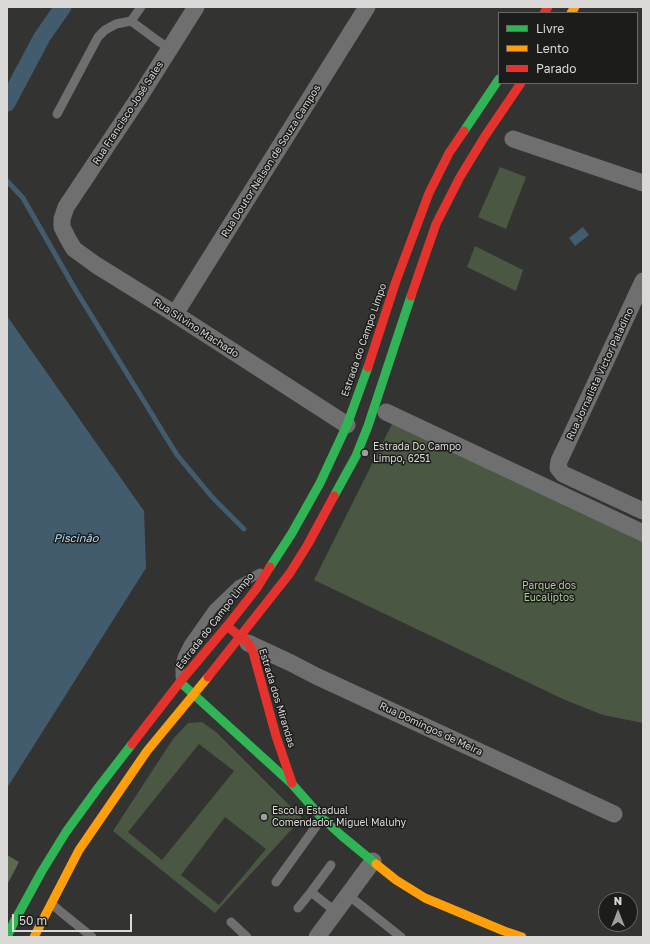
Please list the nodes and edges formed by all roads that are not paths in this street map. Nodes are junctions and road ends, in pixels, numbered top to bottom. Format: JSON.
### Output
{"nodes":[{"id":1,"x":141,"y":7,"type":"edge"},
{"id":2,"x":196,"y":7,"type":"edge"},
{"id":3,"x":367,"y":7,"type":"edge"},
{"id":4,"x":131,"y":21,"type":"junction"},
{"id":5,"x":170,"y":49,"type":"junction"},
{"id":6,"x":498,"y":79,"type":"edge"},
{"id":7,"x":520,"y":84,"type":"edge"},
{"id":8,"x":57,"y":114,"type":"dead end"},
{"id":9,"x":514,"y":139,"type":"dead end"},
{"id":10,"x":643,"y":183,"type":"edge"},
{"id":11,"x":62,"y":219,"type":"joint"},
{"id":12,"x":643,"y":282,"type":"edge"},
{"id":13,"x":175,"y":314,"type":"junction"},
{"id":14,"x":386,"y":412,"type":"dead end"},
{"id":15,"x":347,"y":425,"type":"junction"},
{"id":16,"x":643,"y":511,"type":"edge"},
{"id":17,"x":643,"y":533,"type":"edge"},
{"id":18,"x":269,"y":570,"type":"junction"},
{"id":19,"x":227,"y":626,"type":"junction"},
{"id":20,"x":244,"y":640,"type":"junction"},
{"id":21,"x":180,"y":682,"type":"junction"},
{"id":22,"x":194,"y":694,"type":"junction"},
{"id":23,"x":292,"y":784,"type":"junction"},
{"id":24,"x":614,"y":814,"type":"dead end"},
{"id":25,"x":322,"y":818,"type":"junction"},
{"id":26,"x":373,"y":861,"type":"junction"},
{"id":27,"x":331,"y":865,"type":"dead end"},
{"id":28,"x":276,"y":882,"type":"dead end"},
{"id":29,"x":311,"y":892,"type":"junction"},
{"id":30,"x":348,"y":895,"type":"junction"},
{"id":31,"x":51,"y":903,"type":"junction"},
{"id":32,"x":298,"y":908,"type":"dead end"},
{"id":33,"x":336,"y":912,"type":"junction"},
{"id":34,"x":231,"y":922,"type":"dead end"},
{"id":35,"x":7,"y":937,"type":"edge"},
{"id":36,"x":34,"y":937,"type":"edge"},
{"id":37,"x":92,"y":937,"type":"edge"},
{"id":38,"x":247,"y":937,"type":"edge"},
{"id":39,"x":318,"y":937,"type":"edge"},
{"id":40,"x":401,"y":937,"type":"edge"},
{"id":41,"x":520,"y":937,"type":"edge"}],
"edges":[{"from":1,"to":4,"type":"lane"},
{"from":2,"to":5,"type":"street","name":"Rua Francisco José Sales"},
{"from":3,"to":13,"type":"street","name":"Rua Doutor Nelson de Souza Campos"},
{"from":4,"to":5,"type":"lane"},
{"from":4,"to":8,"type":"lane"},
{"from":5,"to":11,"type":"street","name":"Rua Francisco José Sales"},
{"from":6,"to":15,"type":"main road","name":"Estrada do Campo Limpo"},
{"from":7,"to":20,"type":"main road"},
{"from":9,"to":10,"type":"street"},
{"from":11,"to":13,"type":"street","name":"Rua Silvino Machado"},
{"from":12,"to":16,"type":"street","name":"Rua Jornalista Victor Paladino"},
{"from":13,"to":15,"type":"street","name":"Rua Silvino Machado"},
{"from":14,"to":17,"type":"street"},
{"from":15,"to":18,"type":"main road","name":"Estrada do Campo Limpo"},
{"from":18,"to":19,"type":"main road","name":"Estrada do Campo Limpo"},
{"from":18,"to":21,"type":"lane"},
{"from":19,"to":20,"type":"main road","name":"Estrada dos Mirandas"},
{"from":19,"to":21,"type":"main road","name":"Estrada do Campo Limpo"},
{"from":20,"to":22,"type":"main road"},
{"from":20,"to":23,"type":"main road","name":"Estrada dos Mirandas"},
{"from":20,"to":24,"type":"street","name":"Rua Domingos de Meira"},
{"from":21,"to":22,"type":"main road","name":"Estrada dos Mirandas"},
{"from":21,"to":35,"type":"main road","name":"Estrada do Campo Limpo"},
{"from":22,"to":23,"type":"main road","name":"Estrada dos Mirandas"},
{"from":22,"to":31,"type":"main road"},
{"from":23,"to":25,"type":"main road","name":"Estrada dos Mirandas"},
{"from":25,"to":26,"type":"main road","name":"Estrada dos Mirandas"},
{"from":25,"to":28,"type":"lane"},
{"from":26,"to":30,"type":"street"},
{"from":26,"to":41,"type":"main road","name":"Estrada dos Mirandas"},
{"from":27,"to":29,"type":"lane"},
{"from":29,"to":32,"type":"lane"},
{"from":29,"to":33,"type":"lane"},
{"from":30,"to":33,"type":"street"},
{"from":30,"to":40,"type":"lane"},
{"from":31,"to":36,"type":"main road"},
{"from":31,"to":37,"type":"lane"},
{"from":33,"to":39,"type":"street"},
{"from":34,"to":38,"type":"lane"}]}
